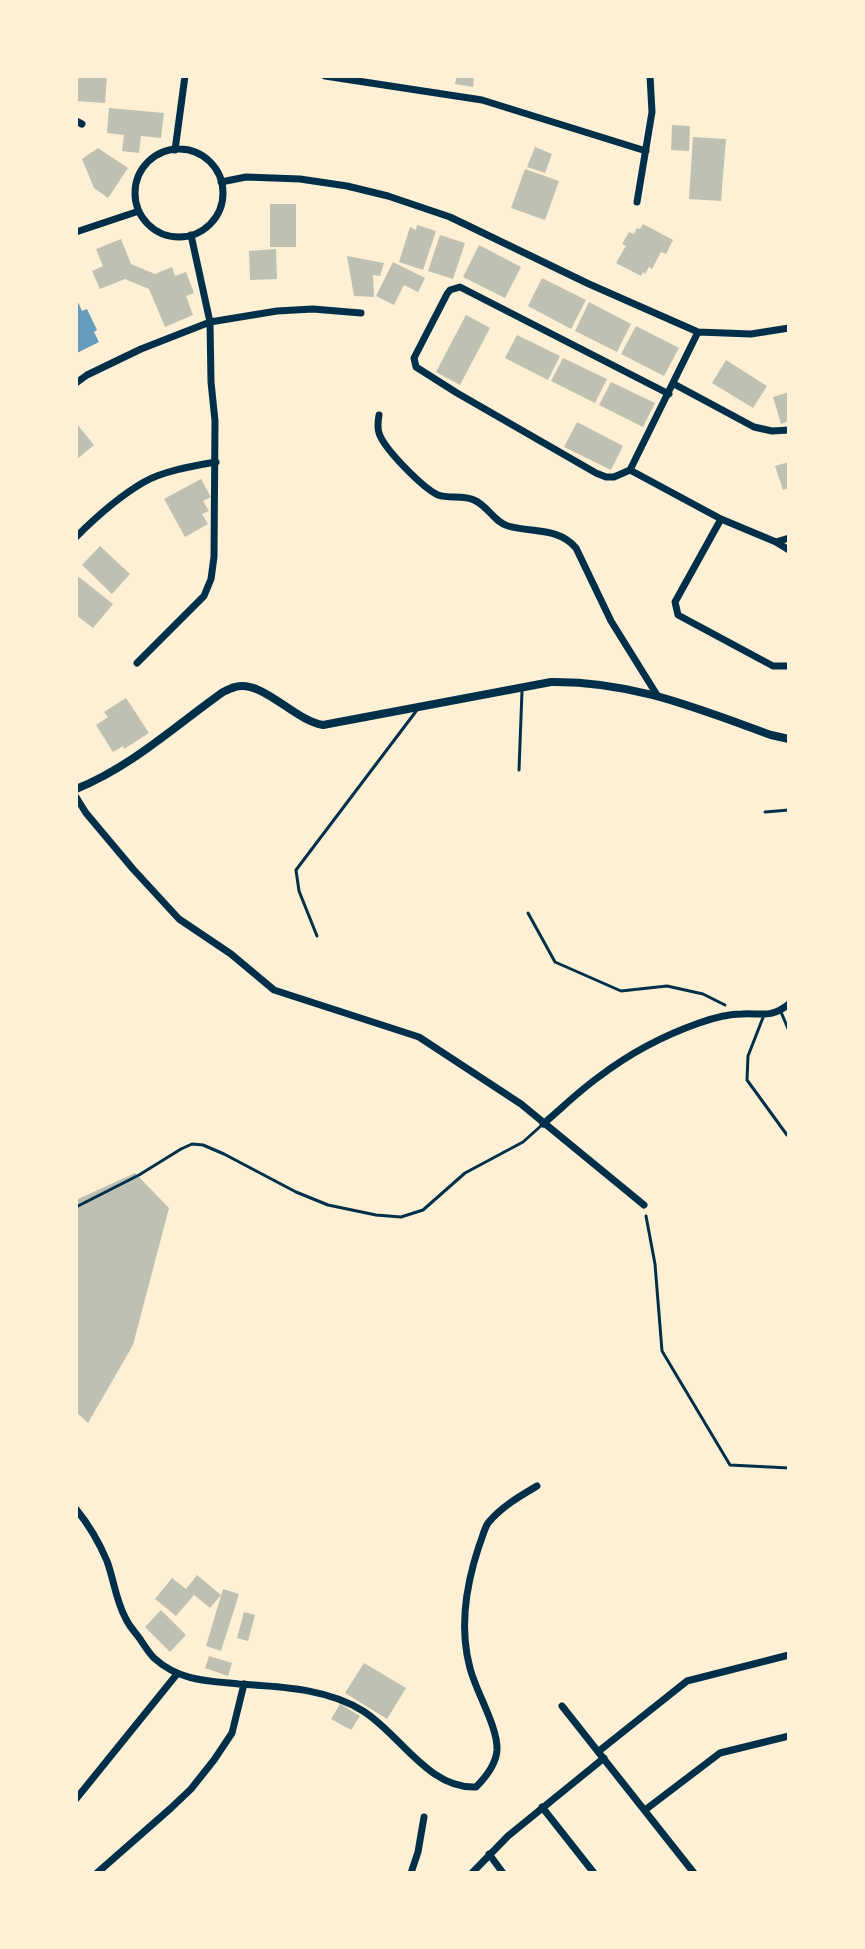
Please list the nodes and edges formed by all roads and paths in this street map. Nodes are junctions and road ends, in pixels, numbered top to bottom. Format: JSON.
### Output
{"nodes":[{"id":1,"x":185,"y":76,"type":"edge"},
{"id":2,"x":325,"y":76,"type":"edge"},
{"id":3,"x":650,"y":76,"type":"edge"},
{"id":4,"x":175,"y":150,"type":"junction"},
{"id":5,"x":646,"y":151,"type":"junction"},
{"id":6,"x":221,"y":182,"type":"junction"},
{"id":7,"x":637,"y":202,"type":"dead end"},
{"id":8,"x":139,"y":211,"type":"junction"},
{"id":9,"x":76,"y":232,"type":"edge"},
{"id":10,"x":191,"y":235,"type":"junction"},
{"id":11,"x":361,"y":313,"type":"dead end"},
{"id":12,"x":210,"y":322,"type":"junction"},
{"id":13,"x":789,"y":328,"type":"edge"},
{"id":14,"x":698,"y":332,"type":"junction"},
{"id":15,"x":76,"y":383,"type":"edge"},
{"id":16,"x":674,"y":384,"type":"junction"},
{"id":17,"x":669,"y":394,"type":"junction"},
{"id":18,"x":379,"y":415,"type":"dead end"},
{"id":19,"x":789,"y":430,"type":"edge"},
{"id":20,"x":216,"y":462,"type":"junction"},
{"id":21,"x":630,"y":470,"type":"junction"},
{"id":22,"x":721,"y":519,"type":"junction"},
{"id":23,"x":76,"y":537,"type":"edge"},
{"id":24,"x":789,"y":538,"type":"edge"},
{"id":25,"x":776,"y":542,"type":"junction"},
{"id":26,"x":789,"y":550,"type":"edge"},
{"id":27,"x":137,"y":663,"type":"dead end"},
{"id":28,"x":789,"y":666,"type":"edge"},
{"id":29,"x":522,"y":687,"type":"junction"},
{"id":30,"x":657,"y":695,"type":"junction"},
{"id":31,"x":420,"y":707,"type":"junction"},
{"id":32,"x":789,"y":739,"type":"edge"},
{"id":33,"x":519,"y":770,"type":"dead end"},
{"id":34,"x":76,"y":789,"type":"edge"},
{"id":35,"x":76,"y":797,"type":"edge"},
{"id":36,"x":789,"y":810,"type":"edge"},
{"id":37,"x":765,"y":812,"type":"dead end"},
{"id":38,"x":528,"y":913,"type":"dead end"},
{"id":39,"x":317,"y":936,"type":"dead end"},
{"id":40,"x":789,"y":1004,"type":"edge"},
{"id":41,"x":780,"y":1011,"type":"junction"},
{"id":42,"x":742,"y":1014,"type":"junction"},
{"id":43,"x":764,"y":1015,"type":"junction"},
{"id":44,"x":789,"y":1031,"type":"edge"},
{"id":45,"x":543,"y":1124,"type":"junction"},
{"id":46,"x":787,"y":1135,"type":"edge"},
{"id":47,"x":644,"y":1205,"type":"joint"},
{"id":48,"x":76,"y":1207,"type":"edge"},
{"id":49,"x":789,"y":1468,"type":"edge"},
{"id":50,"x":537,"y":1486,"type":"dead end"},
{"id":51,"x":76,"y":1509,"type":"edge"},
{"id":52,"x":789,"y":1655,"type":"edge"},
{"id":53,"x":177,"y":1674,"type":"junction"},
{"id":54,"x":244,"y":1684,"type":"junction"},
{"id":55,"x":562,"y":1706,"type":"dead end"},
{"id":56,"x":789,"y":1736,"type":"edge"},
{"id":57,"x":601,"y":1754,"type":"junction"},
{"id":58,"x":76,"y":1799,"type":"edge"},
{"id":59,"x":542,"y":1807,"type":"junction"},
{"id":60,"x":645,"y":1810,"type":"junction"},
{"id":61,"x":424,"y":1817,"type":"dead end"},
{"id":62,"x":489,"y":1854,"type":"junction"},
{"id":63,"x":97,"y":1873,"type":"edge"},
{"id":64,"x":411,"y":1873,"type":"edge"},
{"id":65,"x":472,"y":1873,"type":"edge"},
{"id":66,"x":503,"y":1873,"type":"edge"},
{"id":67,"x":594,"y":1873,"type":"edge"},
{"id":68,"x":694,"y":1873,"type":"edge"}],
"edges":[{"from":1,"to":4,"type":"street"},
{"from":2,"to":5,"type":"street"},
{"from":3,"to":5,"type":"street"},
{"from":4,"to":6,"type":"street"},
{"from":4,"to":8,"type":"street"},
{"from":5,"to":7,"type":"street"},
{"from":6,"to":10,"type":"street"},
{"from":6,"to":14,"type":"street"},
{"from":8,"to":9,"type":"street"},
{"from":8,"to":10,"type":"street"},
{"from":10,"to":12,"type":"street"},
{"from":11,"to":12,"type":"street"},
{"from":12,"to":15,"type":"street"},
{"from":12,"to":20,"type":"street"},
{"from":13,"to":14,"type":"street"},
{"from":14,"to":16,"type":"street"},
{"from":16,"to":17,"type":"street"},
{"from":16,"to":19,"type":"street"},
{"from":17,"to":21,"type":"street"},
{"from":17,"to":21,"type":"street"},
{"from":18,"to":30,"type":"street"},
{"from":20,"to":23,"type":"street"},
{"from":20,"to":27,"type":"street"},
{"from":21,"to":22,"type":"street"},
{"from":22,"to":25,"type":"street"},
{"from":22,"to":28,"type":"street"},
{"from":24,"to":25,"type":"street"},
{"from":25,"to":26,"type":"street"},
{"from":29,"to":30,"type":"street"},
{"from":29,"to":31,"type":"street"},
{"from":29,"to":33,"type":"lane"},
{"from":30,"to":32,"type":"street"},
{"from":31,"to":34,"type":"street"},
{"from":31,"to":39,"type":"lane"},
{"from":35,"to":45,"type":"street"},
{"from":36,"to":37,"type":"lane"},
{"from":38,"to":42,"type":"path"},
{"from":40,"to":41,"type":"street"},
{"from":41,"to":43,"type":"street"},
{"from":41,"to":44,"type":"lane"},
{"from":42,"to":43,"type":"street"},
{"from":42,"to":45,"type":"street"},
{"from":43,"to":46,"type":"lane"},
{"from":45,"to":47,"type":"street"},
{"from":45,"to":48,"type":"lane"},
{"from":47,"to":49,"type":"path"},
{"from":50,"to":54,"type":"street"},
{"from":51,"to":53,"type":"street"},
{"from":52,"to":57,"type":"street"},
{"from":53,"to":54,"type":"street"},
{"from":53,"to":58,"type":"street"},
{"from":54,"to":63,"type":"street"},
{"from":55,"to":57,"type":"street"},
{"from":56,"to":60,"type":"street"},
{"from":57,"to":59,"type":"street"},
{"from":57,"to":60,"type":"street"},
{"from":59,"to":62,"type":"street"},
{"from":59,"to":67,"type":"street"},
{"from":60,"to":68,"type":"street"},
{"from":61,"to":64,"type":"street"},
{"from":62,"to":65,"type":"street"},
{"from":62,"to":66,"type":"street"}]}
